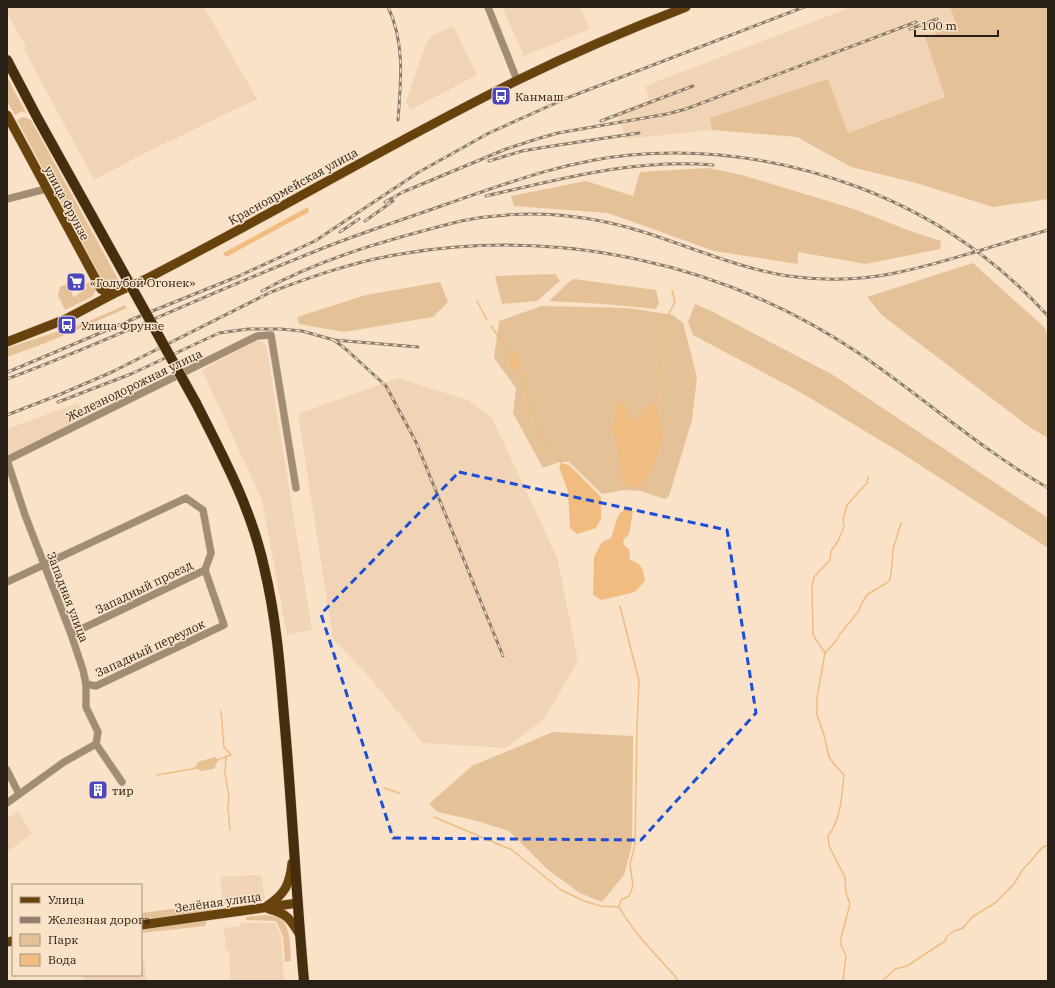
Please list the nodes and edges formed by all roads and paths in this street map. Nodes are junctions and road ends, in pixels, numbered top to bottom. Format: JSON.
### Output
{"nodes":[{"id":1,"x":488,"y":7,"type":"edge"},
{"id":2,"x":686,"y":7,"type":"edge"},
{"id":3,"x":7,"y":60,"type":"edge"},
{"id":4,"x":517,"y":80,"type":"junction"},
{"id":5,"x":7,"y":115,"type":"edge"},
{"id":6,"x":46,"y":189,"type":"junction"},
{"id":7,"x":7,"y":199,"type":"edge"},
{"id":8,"x":101,"y":288,"type":"junction"},
{"id":9,"x":114,"y":294,"type":"junction"},
{"id":10,"x":90,"y":306,"type":"junction"},
{"id":11,"x":7,"y":342,"type":"edge"},
{"id":12,"x":7,"y":460,"type":"edge"},
{"id":13,"x":296,"y":488,"type":"dead end"},
{"id":14,"x":44,"y":565,"type":"junction"},
{"id":15,"x":205,"y":570,"type":"junction"},
{"id":16,"x":7,"y":582,"type":"edge"},
{"id":17,"x":71,"y":634,"type":"junction"},
{"id":18,"x":86,"y":684,"type":"junction"},
{"id":19,"x":96,"y":744,"type":"junction"},
{"id":20,"x":7,"y":770,"type":"edge"},
{"id":21,"x":122,"y":782,"type":"dead end"},
{"id":22,"x":19,"y":794,"type":"junction"},
{"id":23,"x":7,"y":803,"type":"edge"},
{"id":24,"x":294,"y":843,"type":"junction"},
{"id":25,"x":298,"y":903,"type":"junction"},
{"id":26,"x":264,"y":908,"type":"junction"},
{"id":27,"x":142,"y":925,"type":"edge"},
{"id":28,"x":300,"y":934,"type":"junction"},
{"id":29,"x":304,"y":981,"type":"edge"}],
"edges":[{"from":1,"to":4,"type":"street"},
{"from":2,"to":4,"type":"main road","name":"Красноармейская улица"},
{"from":3,"to":24,"type":"highway","bridge":true},
{"from":4,"to":9,"type":"main road","name":"Красноармейская улица"},
{"from":5,"to":6,"type":"main road","name":"улица Фрунзе"},
{"from":6,"to":7,"type":"street"},
{"from":6,"to":8,"type":"main road","name":"улица Фрунзе"},
{"from":8,"to":9,"type":"main road"},
{"from":8,"to":10,"type":"main road"},
{"from":9,"to":10,"type":"main road","name":"Красноармейская улица"},
{"from":10,"to":11,"type":"main road","name":"Красноармейская улица"},
{"from":12,"to":13,"type":"street","name":"Железнодорожная улица"},
{"from":12,"to":14,"type":"street","name":"Западная улица"},
{"from":14,"to":15,"type":"street"},
{"from":14,"to":16,"type":"street"},
{"from":14,"to":17,"type":"street","name":"Западная улица"},
{"from":15,"to":17,"type":"street","name":"Западный проезд"},
{"from":15,"to":18,"type":"street","name":"Западный переулок"},
{"from":17,"to":18,"type":"street","name":"Западная улица"},
{"from":18,"to":19,"type":"street","name":"Западная улица"},
{"from":19,"to":21,"type":"street"},
{"from":19,"to":22,"type":"street"},
{"from":20,"to":22,"type":"street"},
{"from":22,"to":23,"type":"street"},
{"from":24,"to":25,"type":"highway"},
{"from":24,"to":26,"type":"main road"},
{"from":25,"to":26,"type":"main road","name":"Зелёная улица"},
{"from":25,"to":28,"type":"highway"},
{"from":26,"to":27,"type":"main road","name":"Зелёная улица"},
{"from":26,"to":28,"type":"main road"},
{"from":28,"to":29,"type":"highway"}]}
